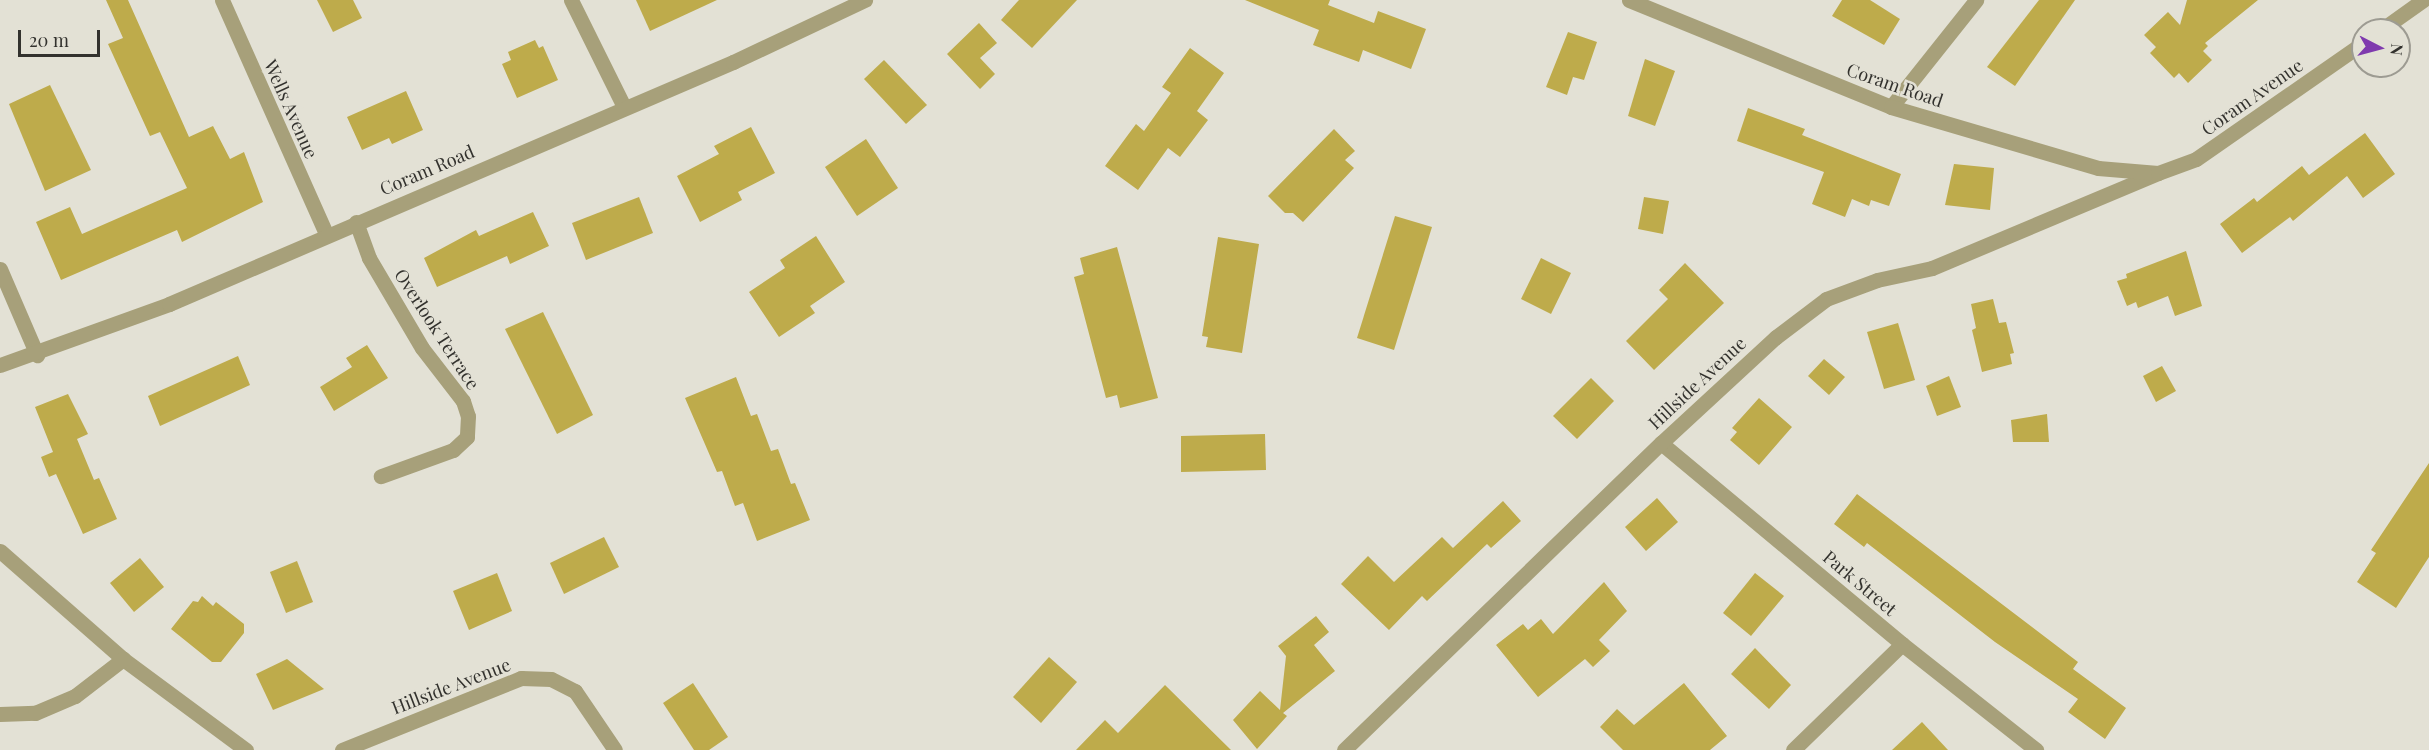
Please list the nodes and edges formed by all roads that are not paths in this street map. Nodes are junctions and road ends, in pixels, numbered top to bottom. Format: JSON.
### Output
{"nodes":[{"id":1,"x":222,"y":0,"type":"edge"},
{"id":2,"x":571,"y":0,"type":"edge"},
{"id":3,"x":865,"y":0,"type":"edge"},
{"id":4,"x":1629,"y":0,"type":"edge"},
{"id":5,"x":1976,"y":0,"type":"edge"},
{"id":6,"x":2423,"y":0,"type":"edge"},
{"id":7,"x":2398,"y":18,"type":"edge"},
{"id":8,"x":2351,"y":51,"type":"edge"},
{"id":9,"x":624,"y":107,"type":"junction"},
{"id":10,"x":1891,"y":107,"type":"junction"},
{"id":11,"x":2157,"y":173,"type":"junction"},
{"id":12,"x":356,"y":222,"type":"junction"},
{"id":13,"x":326,"y":234,"type":"junction"},
{"id":14,"x":0,"y":268,"type":"edge"},
{"id":15,"x":37,"y":355,"type":"junction"},
{"id":16,"x":0,"y":365,"type":"edge"},
{"id":17,"x":1660,"y":443,"type":"junction"},
{"id":18,"x":381,"y":476,"type":"dead end"},
{"id":19,"x":0,"y":551,"type":"edge"},
{"id":20,"x":1902,"y":644,"type":"junction"},
{"id":21,"x":123,"y":659,"type":"junction"},
{"id":22,"x":0,"y":714,"type":"edge"},
{"id":23,"x":1353,"y":747,"type":"edge"},
{"id":24,"x":246,"y":750,"type":"edge"},
{"id":25,"x":342,"y":750,"type":"edge"},
{"id":26,"x":615,"y":750,"type":"edge"},
{"id":27,"x":1793,"y":750,"type":"edge"},
{"id":28,"x":2036,"y":750,"type":"edge"}],
"edges":[{"from":1,"to":13,"type":"street","name":"Wells Avenue"},
{"from":2,"to":9,"type":"street"},
{"from":3,"to":9,"type":"street","name":"Coram Road"},
{"from":4,"to":10,"type":"street","name":"Coram Road"},
{"from":5,"to":10,"type":"street"},
{"from":6,"to":7,"type":"street"},
{"from":8,"to":11,"type":"street","name":"Coram Avenue"},
{"from":9,"to":12,"type":"street","name":"Coram Road"},
{"from":10,"to":11,"type":"street","name":"Coram Road"},
{"from":11,"to":17,"type":"street","name":"Hillside Avenue"},
{"from":12,"to":13,"type":"street","name":"Coram Road"},
{"from":12,"to":18,"type":"street","name":"Overlook Terrace"},
{"from":13,"to":15,"type":"street","name":"Coram Road"},
{"from":14,"to":15,"type":"street"},
{"from":15,"to":16,"type":"street","name":"Coram Road"},
{"from":17,"to":20,"type":"street","name":"Park Street"},
{"from":17,"to":23,"type":"street","name":"Hillside Avenue"},
{"from":19,"to":21,"type":"street"},
{"from":20,"to":27,"type":"street"},
{"from":20,"to":28,"type":"street","name":"Park Street"},
{"from":21,"to":22,"type":"street"},
{"from":21,"to":24,"type":"street"},
{"from":25,"to":26,"type":"street","name":"Hillside Avenue"}]}
